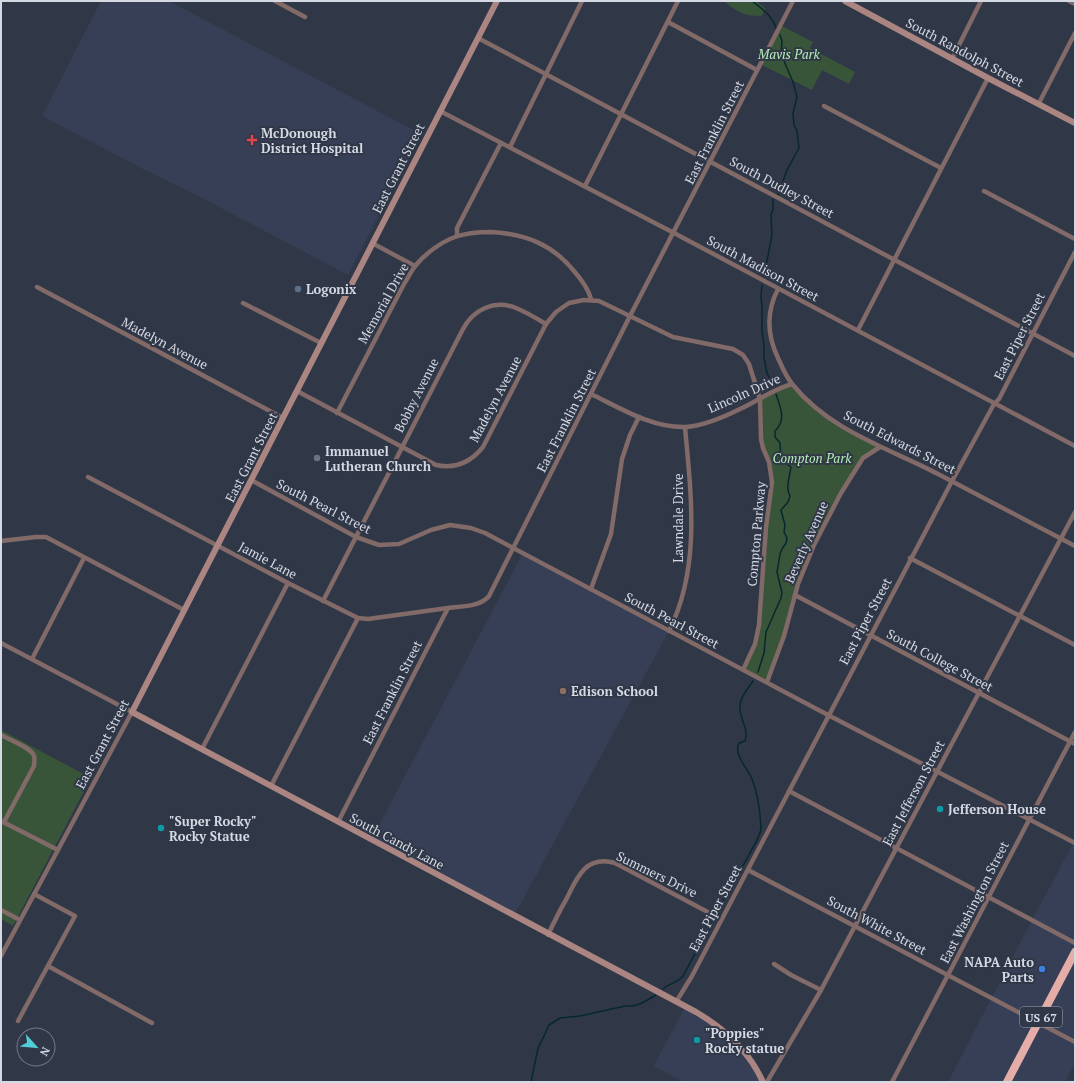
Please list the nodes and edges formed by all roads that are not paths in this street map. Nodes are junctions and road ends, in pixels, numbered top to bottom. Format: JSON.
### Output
{"nodes":[{"id":1,"x":275,"y":1,"type":"edge"},
{"id":2,"x":497,"y":1,"type":"edge"},
{"id":3,"x":582,"y":1,"type":"edge"},
{"id":4,"x":678,"y":1,"type":"edge"},
{"id":5,"x":793,"y":1,"type":"edge"},
{"id":6,"x":845,"y":1,"type":"edge"},
{"id":7,"x":981,"y":1,"type":"edge"},
{"id":8,"x":1069,"y":1,"type":"edge"},
{"id":9,"x":1075,"y":4,"type":"edge"},
{"id":10,"x":305,"y":17,"type":"dead end"},
{"id":11,"x":668,"y":22,"type":"junction"},
{"id":12,"x":1075,"y":33,"type":"edge"},
{"id":13,"x":478,"y":38,"type":"junction"},
{"id":14,"x":952,"y":59,"type":"junction"},
{"id":15,"x":757,"y":70,"type":"junction"},
{"id":16,"x":546,"y":74,"type":"junction"},
{"id":17,"x":988,"y":78,"type":"junction"},
{"id":18,"x":1039,"y":103,"type":"junction"},
{"id":19,"x":824,"y":106,"type":"dead end"},
{"id":20,"x":440,"y":111,"type":"junction"},
{"id":21,"x":622,"y":114,"type":"junction"},
{"id":22,"x":1075,"y":122,"type":"edge"},
{"id":23,"x":501,"y":143,"type":"junction"},
{"id":24,"x":510,"y":147,"type":"junction"},
{"id":25,"x":711,"y":161,"type":"junction"},
{"id":26,"x":941,"y":168,"type":"junction"},
{"id":27,"x":585,"y":186,"type":"junction"},
{"id":28,"x":984,"y":191,"type":"dead end"},
{"id":29,"x":674,"y":233,"type":"junction"},
{"id":30,"x":457,"y":236,"type":"junction"},
{"id":31,"x":1075,"y":239,"type":"edge"},
{"id":32,"x":372,"y":242,"type":"junction"},
{"id":33,"x":1075,"y":252,"type":"edge"},
{"id":34,"x":894,"y":260,"type":"junction"},
{"id":35,"x":415,"y":266,"type":"junction"},
{"id":36,"x":37,"y":287,"type":"dead end"},
{"id":37,"x":778,"y":289,"type":"junction"},
{"id":38,"x":590,"y":300,"type":"junction"},
{"id":39,"x":243,"y":303,"type":"dead end"},
{"id":40,"x":630,"y":316,"type":"junction"},
{"id":41,"x":546,"y":324,"type":"junction"},
{"id":42,"x":858,"y":330,"type":"junction"},
{"id":43,"x":1033,"y":334,"type":"junction"},
{"id":44,"x":321,"y":343,"type":"junction"},
{"id":45,"x":1075,"y":356,"type":"edge"},
{"id":46,"x":792,"y":384,"type":"junction"},
{"id":47,"x":297,"y":391,"type":"junction"},
{"id":48,"x":591,"y":394,"type":"junction"},
{"id":49,"x":760,"y":399,"type":"junction"},
{"id":50,"x":994,"y":404,"type":"junction"},
{"id":51,"x":337,"y":413,"type":"junction"},
{"id":52,"x":638,"y":417,"type":"junction"},
{"id":53,"x":283,"y":418,"type":"junction"},
{"id":54,"x":685,"y":427,"type":"junction"},
{"id":55,"x":1075,"y":446,"type":"edge"},
{"id":56,"x":880,"y":447,"type":"junction"},
{"id":57,"x":402,"y":448,"type":"junction"},
{"id":58,"x":88,"y":477,"type":"dead end"},
{"id":59,"x":251,"y":480,"type":"junction"},
{"id":60,"x":952,"y":481,"type":"junction"},
{"id":61,"x":1075,"y":512,"type":"edge"},
{"id":62,"x":356,"y":536,"type":"junction"},
{"id":63,"x":1061,"y":539,"type":"junction"},
{"id":64,"x":1,"y":541,"type":"edge"},
{"id":65,"x":218,"y":545,"type":"junction"},
{"id":66,"x":1075,"y":546,"type":"edge"},
{"id":67,"x":513,"y":548,"type":"junction"},
{"id":68,"x":84,"y":558,"type":"junction"},
{"id":69,"x":910,"y":558,"type":"junction"},
{"id":70,"x":288,"y":583,"type":"junction"},
{"id":71,"x":591,"y":589,"type":"junction"},
{"id":72,"x":795,"y":595,"type":"junction"},
{"id":73,"x":323,"y":601,"type":"junction"},
{"id":74,"x":448,"y":608,"type":"junction"},
{"id":75,"x":184,"y":610,"type":"junction"},
{"id":76,"x":1020,"y":616,"type":"junction"},
{"id":77,"x":358,"y":618,"type":"junction"},
{"id":78,"x":669,"y":631,"type":"junction"},
{"id":79,"x":870,"y":635,"type":"junction"},
{"id":80,"x":1,"y":643,"type":"edge"},
{"id":81,"x":1075,"y":645,"type":"edge"},
{"id":82,"x":32,"y":659,"type":"junction"},
{"id":83,"x":744,"y":670,"type":"junction"},
{"id":84,"x":767,"y":682,"type":"junction"},
{"id":85,"x":979,"y":693,"type":"junction"},
{"id":86,"x":132,"y":712,"type":"junction"},
{"id":87,"x":828,"y":715,"type":"junction"},
{"id":88,"x":1075,"y":732,"type":"edge"},
{"id":89,"x":1,"y":735,"type":"edge"},
{"id":90,"x":1070,"y":742,"type":"junction"},
{"id":91,"x":1075,"y":744,"type":"edge"},
{"id":92,"x":202,"y":749,"type":"junction"},
{"id":93,"x":937,"y":771,"type":"junction"},
{"id":94,"x":271,"y":786,"type":"junction"},
{"id":95,"x":789,"y":791,"type":"junction"},
{"id":96,"x":1029,"y":819,"type":"junction"},
{"id":97,"x":3,"y":821,"type":"edge"},
{"id":98,"x":338,"y":822,"type":"junction"},
{"id":99,"x":1075,"y":844,"type":"edge"},
{"id":100,"x":896,"y":848,"type":"junction"},
{"id":101,"x":58,"y":850,"type":"junction"},
{"id":102,"x":748,"y":870,"type":"junction"},
{"id":103,"x":34,"y":894,"type":"junction"},
{"id":104,"x":988,"y":897,"type":"junction"},
{"id":105,"x":1,"y":910,"type":"edge"},
{"id":106,"x":721,"y":919,"type":"junction"},
{"id":107,"x":20,"y":920,"type":"junction"},
{"id":108,"x":855,"y":926,"type":"junction"},
{"id":109,"x":548,"y":934,"type":"junction"},
{"id":110,"x":1075,"y":943,"type":"edge"},
{"id":111,"x":1075,"y":952,"type":"edge"},
{"id":112,"x":1,"y":956,"type":"edge"},
{"id":113,"x":774,"y":964,"type":"dead end"},
{"id":114,"x":48,"y":966,"type":"junction"},
{"id":115,"x":948,"y":975,"type":"junction"},
{"id":116,"x":821,"y":990,"type":"junction"},
{"id":117,"x":676,"y":1002,"type":"junction"},
{"id":118,"x":18,"y":1021,"type":"dead end"},
{"id":119,"x":1038,"y":1022,"type":"junction"},
{"id":120,"x":152,"y":1023,"type":"dead end"},
{"id":121,"x":1075,"y":1042,"type":"edge"},
{"id":122,"x":763,"y":1082,"type":"edge"},
{"id":123,"x":768,"y":1082,"type":"edge"},
{"id":124,"x":892,"y":1082,"type":"edge"},
{"id":125,"x":1007,"y":1082,"type":"edge"}],
"edges":[{"from":1,"to":10,"type":"street"},
{"from":2,"to":13,"type":"main road","name":"East Grant Street"},
{"from":3,"to":16,"type":"street"},
{"from":4,"to":11,"type":"street"},
{"from":5,"to":15,"type":"street","name":"East Franklin Street"},
{"from":6,"to":14,"type":"main road","name":"South Randolph Street"},
{"from":7,"to":14,"type":"street"},
{"from":8,"to":9,"type":"street"},
{"from":11,"to":15,"type":"street"},
{"from":11,"to":21,"type":"street"},
{"from":12,"to":18,"type":"street"},
{"from":13,"to":16,"type":"street","name":"South Dudley Street"},
{"from":13,"to":20,"type":"main road","name":"East Grant Street"},
{"from":14,"to":17,"type":"main road","name":"South Randolph Street"},
{"from":15,"to":25,"type":"street","name":"East Franklin Street"},
{"from":16,"to":21,"type":"street","name":"South Dudley Street"},
{"from":16,"to":24,"type":"street"},
{"from":17,"to":18,"type":"main road","name":"South Randolph Street"},
{"from":17,"to":26,"type":"street"},
{"from":18,"to":22,"type":"main road","name":"South Randolph Street"},
{"from":19,"to":26,"type":"street"},
{"from":20,"to":23,"type":"street","name":"South Madison Street"},
{"from":20,"to":32,"type":"main road","name":"East Grant Street"},
{"from":21,"to":25,"type":"street","name":"South Dudley Street"},
{"from":21,"to":27,"type":"street"},
{"from":23,"to":24,"type":"street","name":"South Madison Street"},
{"from":23,"to":30,"type":"street"},
{"from":24,"to":27,"type":"street","name":"South Madison Street"},
{"from":25,"to":29,"type":"street","name":"East Franklin Street"},
{"from":25,"to":34,"type":"street","name":"South Dudley Street"},
{"from":26,"to":34,"type":"street"},
{"from":27,"to":29,"type":"street","name":"South Madison Street"},
{"from":28,"to":31,"type":"street"},
{"from":29,"to":37,"type":"street","name":"South Madison Street"},
{"from":29,"to":40,"type":"street","name":"East Franklin Street"},
{"from":30,"to":35,"type":"street","name":"Memorial Drive"},
{"from":30,"to":38,"type":"street","name":"Memorial Drive"},
{"from":32,"to":35,"type":"street"},
{"from":32,"to":44,"type":"main road","name":"East Grant Street"},
{"from":33,"to":43,"type":"street","name":"East Piper Street"},
{"from":34,"to":42,"type":"street"},
{"from":34,"to":43,"type":"street","name":"South Dudley Street"},
{"from":35,"to":51,"type":"street","name":"Memorial Drive"},
{"from":36,"to":53,"type":"street","name":"Madelyn Avenue"},
{"from":37,"to":42,"type":"street","name":"South Madison Street"},
{"from":37,"to":46,"type":"street","name":"South Edwards Street"},
{"from":38,"to":40,"type":"street","name":"Madelyn Avenue"},
{"from":38,"to":41,"type":"street","name":"Madelyn Avenue"},
{"from":39,"to":44,"type":"street"},
{"from":40,"to":48,"type":"street","name":"East Franklin Street"},
{"from":40,"to":49,"type":"street"},
{"from":41,"to":57,"type":"street","name":"Madelyn Avenue"},
{"from":41,"to":57,"type":"street","name":"Bobby Avenue"},
{"from":42,"to":50,"type":"street","name":"South Madison Street"},
{"from":43,"to":45,"type":"street","name":"South Dudley Street"},
{"from":43,"to":50,"type":"street","name":"East Piper Street"},
{"from":44,"to":47,"type":"main road","name":"East Grant Street"},
{"from":46,"to":49,"type":"street","name":"Lincoln Drive"},
{"from":46,"to":56,"type":"street","name":"South Edwards Street"},
{"from":47,"to":51,"type":"street","name":"Madelyn Avenue"},
{"from":47,"to":53,"type":"main road","name":"East Grant Street"},
{"from":48,"to":52,"type":"street","name":"Lincoln Drive"},
{"from":48,"to":67,"type":"street","name":"East Franklin Street"},
{"from":49,"to":54,"type":"street","name":"Lincoln Drive"},
{"from":49,"to":83,"type":"street","name":"Compton Parkway"},
{"from":50,"to":55,"type":"street","name":"South Madison Street"},
{"from":50,"to":60,"type":"street","name":"East Piper Street"},
{"from":51,"to":57,"type":"street","name":"Madelyn Avenue"},
{"from":52,"to":54,"type":"street","name":"Lincoln Drive"},
{"from":52,"to":71,"type":"street"},
{"from":53,"to":59,"type":"main road","name":"East Grant Street"},
{"from":54,"to":78,"type":"street","name":"Lawndale Drive"},
{"from":56,"to":60,"type":"street","name":"South Edwards Street"},
{"from":56,"to":72,"type":"street","name":"Beverly Avenue"},
{"from":57,"to":62,"type":"street","name":"Bobby Avenue"},
{"from":58,"to":65,"type":"street","name":"Jamie Lane"},
{"from":59,"to":62,"type":"street","name":"South Pearl Street"},
{"from":59,"to":65,"type":"main road","name":"East Grant Street"},
{"from":60,"to":63,"type":"street","name":"South Edwards Street"},
{"from":60,"to":69,"type":"street","name":"East Piper Street"},
{"from":61,"to":63,"type":"street","name":"East Jefferson Street"},
{"from":62,"to":67,"type":"street","name":"South Pearl Street"},
{"from":62,"to":73,"type":"street","name":"Bobby Avenue"},
{"from":63,"to":66,"type":"street","name":"South Edwards Street"},
{"from":63,"to":76,"type":"street","name":"East Jefferson Street"},
{"from":64,"to":68,"type":"street"},
{"from":65,"to":70,"type":"street","name":"Jamie Lane"},
{"from":65,"to":75,"type":"main road","name":"East Grant Street"},
{"from":67,"to":71,"type":"street","name":"South Pearl Street"},
{"from":67,"to":74,"type":"street","name":"East Franklin Street"},
{"from":68,"to":75,"type":"street"},
{"from":68,"to":82,"type":"street"},
{"from":69,"to":76,"type":"street"},
{"from":69,"to":79,"type":"street","name":"East Piper Street"},
{"from":70,"to":73,"type":"street","name":"Jamie Lane"},
{"from":70,"to":92,"type":"street"},
{"from":71,"to":78,"type":"street","name":"South Pearl Street"},
{"from":72,"to":79,"type":"street","name":"South College Street"},
{"from":72,"to":84,"type":"street","name":"Beverly Avenue"},
{"from":73,"to":77,"type":"street","name":"Jamie Lane"},
{"from":74,"to":77,"type":"street","name":"Jamie Lane"},
{"from":74,"to":98,"type":"street","name":"East Franklin Street"},
{"from":75,"to":86,"type":"main road","name":"East Grant Street"},
{"from":76,"to":81,"type":"street"},
{"from":76,"to":85,"type":"street","name":"East Jefferson Street"},
{"from":77,"to":94,"type":"street"},
{"from":78,"to":83,"type":"street","name":"South Pearl Street"},
{"from":79,"to":85,"type":"street","name":"South College Street"},
{"from":79,"to":87,"type":"street","name":"East Piper Street"},
{"from":80,"to":82,"type":"street","name":"South Candy Lane"},
{"from":82,"to":86,"type":"street","name":"South Candy Lane"},
{"from":83,"to":84,"type":"street","name":"South Pearl Street"},
{"from":84,"to":87,"type":"street","name":"South Pearl Street"},
{"from":85,"to":90,"type":"street","name":"South College Street"},
{"from":85,"to":93,"type":"street","name":"East Jefferson Street"},
{"from":86,"to":92,"type":"main road","name":"South Candy Lane"},
{"from":86,"to":101,"type":"street","name":"East Grant Street"},
{"from":87,"to":93,"type":"street","name":"South Pearl Street"},
{"from":87,"to":95,"type":"street","name":"East Piper Street"},
{"from":88,"to":90,"type":"street","name":"East Washington Street"},
{"from":89,"to":97,"type":"street"},
{"from":90,"to":91,"type":"street","name":"South College Street"},
{"from":90,"to":96,"type":"street","name":"East Washington Street"},
{"from":92,"to":94,"type":"main road","name":"South Candy Lane"},
{"from":93,"to":96,"type":"street","name":"South Pearl Street"},
{"from":93,"to":100,"type":"street","name":"East Jefferson Street"},
{"from":94,"to":98,"type":"main road","name":"South Candy Lane"},
{"from":95,"to":100,"type":"street"},
{"from":95,"to":102,"type":"street","name":"East Piper Street"},
{"from":96,"to":99,"type":"street","name":"South Pearl Street"},
{"from":96,"to":104,"type":"street","name":"East Washington Street"},
{"from":97,"to":101,"type":"street"},
{"from":98,"to":109,"type":"main road","name":"South Candy Lane"},
{"from":100,"to":104,"type":"street"},
{"from":100,"to":108,"type":"street","name":"East Jefferson Street"},
{"from":101,"to":103,"type":"street","name":"East Grant Street"},
{"from":102,"to":106,"type":"street","name":"East Piper Street"},
{"from":102,"to":108,"type":"street","name":"South White Street"},
{"from":103,"to":107,"type":"street","name":"East Grant Street"},
{"from":103,"to":114,"type":"street"},
{"from":104,"to":110,"type":"street"},
{"from":104,"to":115,"type":"street","name":"East Washington Street"},
{"from":105,"to":107,"type":"street"},
{"from":106,"to":109,"type":"street","name":"Summers Drive"},
{"from":106,"to":117,"type":"street","name":"East Piper Street"},
{"from":107,"to":112,"type":"street","name":"East Grant Street"},
{"from":108,"to":115,"type":"street","name":"South White Street"},
{"from":108,"to":116,"type":"street","name":"East Jefferson Street"},
{"from":109,"to":117,"type":"main road","name":"South Candy Lane"},
{"from":111,"to":119,"type":"highway","number":"US 67"},
{"from":113,"to":116,"type":"street"},
{"from":114,"to":118,"type":"street"},
{"from":114,"to":120,"type":"street"},
{"from":115,"to":119,"type":"street","name":"South White Street"},
{"from":115,"to":124,"type":"street","name":"East Washington Street"},
{"from":116,"to":123,"type":"street","name":"East Jefferson Street"},
{"from":117,"to":122,"type":"main road","name":"South Candy Lane"},
{"from":119,"to":121,"type":"street","name":"South White Street"},
{"from":119,"to":125,"type":"highway","number":"US 67"}]}
